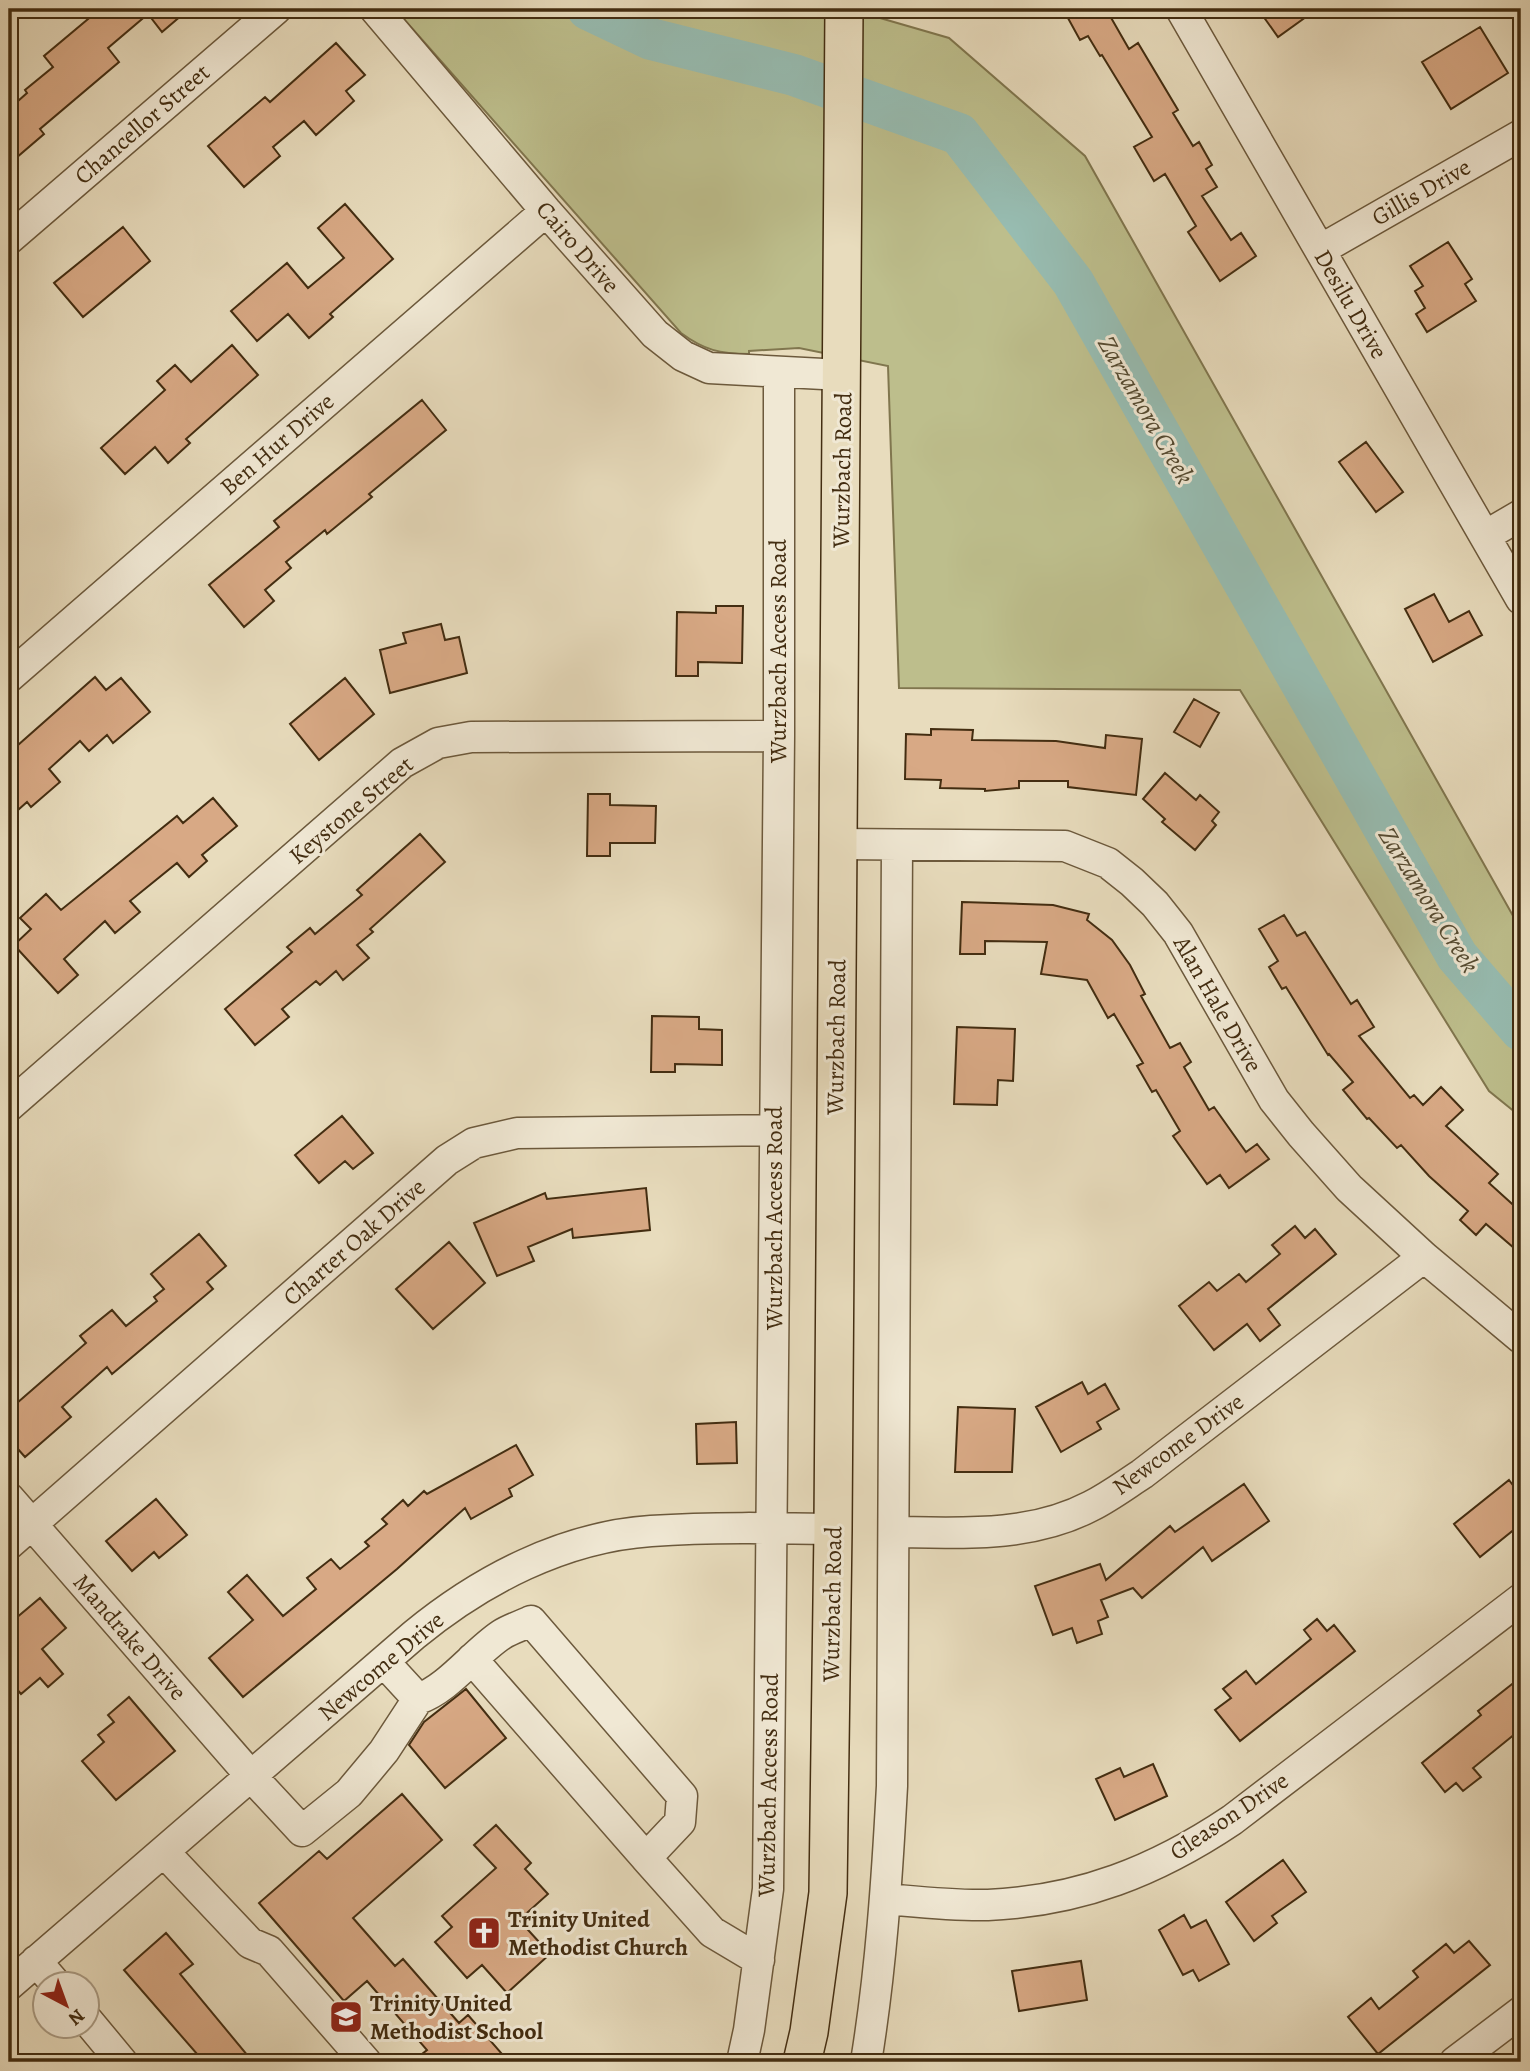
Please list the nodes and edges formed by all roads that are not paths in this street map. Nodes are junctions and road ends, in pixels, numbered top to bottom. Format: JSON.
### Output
{"nodes":[{"id":1,"x":276,"y":9,"type":"edge"},
{"id":2,"x":374,"y":9,"type":"edge"},
{"id":3,"x":844,"y":9,"type":"edge"},
{"id":4,"x":1181,"y":9,"type":"edge"},
{"id":5,"x":1521,"y":135,"type":"edge"},
{"id":6,"x":546,"y":211,"type":"junction"},
{"id":7,"x":9,"y":239,"type":"edge"},
{"id":8,"x":1320,"y":250,"type":"junction"},
{"id":9,"x":779,"y":372,"type":"junction"},
{"id":10,"x":842,"y":375,"type":"junction"},
{"id":11,"x":1521,"y":515,"type":"edge"},
{"id":12,"x":1485,"y":536,"type":"junction"},
{"id":13,"x":1521,"y":599,"type":"edge"},
{"id":14,"x":9,"y":677,"type":"edge"},
{"id":15,"x":779,"y":736,"type":"junction"},
{"id":16,"x":838,"y":844,"type":"junction"},
{"id":17,"x":897,"y":845,"type":"junction"},
{"id":18,"x":9,"y":1107,"type":"edge"},
{"id":19,"x":775,"y":1130,"type":"junction"},
{"id":20,"x":1424,"y":1257,"type":"junction"},
{"id":21,"x":1521,"y":1338,"type":"edge"},
{"id":22,"x":9,"y":1498,"type":"edge"},
{"id":23,"x":32,"y":1524,"type":"junction"},
{"id":24,"x":772,"y":1528,"type":"junction"},
{"id":25,"x":833,"y":1529,"type":"junction"},
{"id":26,"x":894,"y":1532,"type":"junction"},
{"id":27,"x":9,"y":1544,"type":"edge"},
{"id":28,"x":1521,"y":1599,"type":"edge"},
{"id":29,"x":472,"y":1659,"type":"junction"},
{"id":30,"x":384,"y":1662,"type":"junction"},
{"id":31,"x":418,"y":1699,"type":"junction"},
{"id":32,"x":251,"y":1776,"type":"junction"},
{"id":33,"x":164,"y":1852,"type":"junction"},
{"id":34,"x":646,"y":1858,"type":"junction"},
{"id":35,"x":886,"y":1899,"type":"junction"},
{"id":36,"x":759,"y":1960,"type":"junction"},
{"id":37,"x":49,"y":1969,"type":"edge"},
{"id":38,"x":32,"y":1977,"type":"edge"},
{"id":39,"x":9,"y":1985,"type":"edge"},
{"id":40,"x":1521,"y":2012,"type":"edge"},
{"id":41,"x":102,"y":2038,"type":"edge"},
{"id":42,"x":122,"y":2062,"type":"edge"},
{"id":43,"x":366,"y":2062,"type":"edge"},
{"id":44,"x":742,"y":2062,"type":"edge"},
{"id":45,"x":802,"y":2062,"type":"edge"},
{"id":46,"x":866,"y":2062,"type":"edge"},
{"id":47,"x":1455,"y":2062,"type":"edge"}],
"edges":[{"from":1,"to":7,"type":"street","name":"Chancellor Street"},
{"from":2,"to":6,"type":"street","name":"Cairo Drive"},
{"from":3,"to":10,"type":"main road","name":"Wurzbach Road"},
{"from":4,"to":8,"type":"street","name":"Desilu Drive"},
{"from":5,"to":8,"type":"street","name":"Gillis Drive"},
{"from":6,"to":9,"type":"street","name":"Cairo Drive"},
{"from":6,"to":14,"type":"street","name":"Ben Hur Drive"},
{"from":8,"to":12,"type":"street","name":"Desilu Drive"},
{"from":9,"to":10,"type":"street","name":"Cairo Drive"},
{"from":9,"to":15,"type":"street","name":"Wurzbach Access Road"},
{"from":10,"to":16,"type":"main road","name":"Wurzbach Road"},
{"from":11,"to":12,"type":"street"},
{"from":12,"to":13,"type":"street","name":"Desilu Drive"},
{"from":15,"to":18,"type":"street","name":"Keystone Street"},
{"from":15,"to":19,"type":"street","name":"Wurzbach Access Road"},
{"from":16,"to":17,"type":"street","name":"Alan Hale Drive"},
{"from":16,"to":25,"type":"main road","name":"Wurzbach Road"},
{"from":17,"to":20,"type":"street","name":"Alan Hale Drive"},
{"from":17,"to":26,"type":"street"},
{"from":19,"to":23,"type":"street","name":"Charter Oak Drive"},
{"from":19,"to":24,"type":"street","name":"Wurzbach Access Road"},
{"from":20,"to":21,"type":"street","name":"Alan Hale Drive"},
{"from":20,"to":26,"type":"street","name":"Newcome Drive"},
{"from":22,"to":23,"type":"street","name":"Mandrake Drive"},
{"from":23,"to":27,"type":"street","name":"Charter Oak Drive"},
{"from":23,"to":32,"type":"street","name":"Mandrake Drive"},
{"from":24,"to":25,"type":"street","name":"Newcome Drive"},
{"from":24,"to":30,"type":"street","name":"Newcome Drive"},
{"from":24,"to":36,"type":"street","name":"Wurzbach Access Road"},
{"from":25,"to":45,"type":"main road","name":"Wurzbach Road"},
{"from":26,"to":35,"type":"street"},
{"from":28,"to":35,"type":"street","name":"Gleason Drive"},
{"from":29,"to":31,"type":"street"},
{"from":29,"to":34,"type":"street"},
{"from":29,"to":34,"type":"street"},
{"from":30,"to":31,"type":"street"},
{"from":30,"to":32,"type":"street","name":"Newcome Drive"},
{"from":31,"to":32,"type":"street","name":"Mandrake Drive"},
{"from":32,"to":33,"type":"street","name":"Newcome Drive"},
{"from":33,"to":37,"type":"street","name":"Newcome Drive"},
{"from":33,"to":43,"type":"street"},
{"from":34,"to":36,"type":"street"},
{"from":35,"to":46,"type":"street"},
{"from":36,"to":44,"type":"street","name":"Wurzbach Access Road"},
{"from":38,"to":39,"type":"street","name":"Newcome Drive"},
{"from":40,"to":47,"type":"street"},
{"from":41,"to":42,"type":"street"}]}
